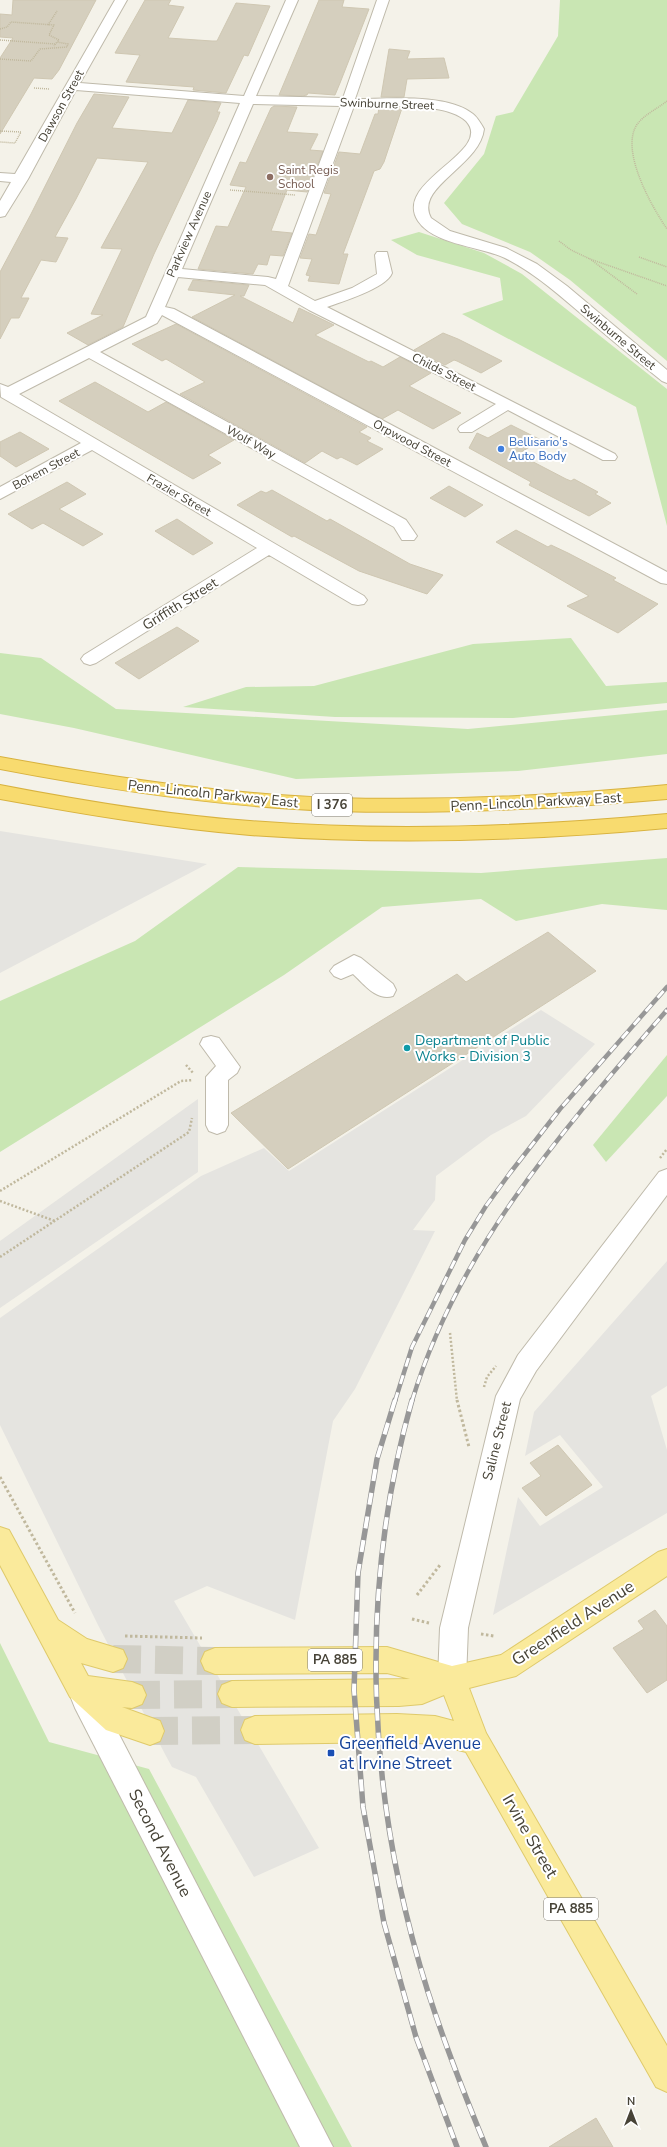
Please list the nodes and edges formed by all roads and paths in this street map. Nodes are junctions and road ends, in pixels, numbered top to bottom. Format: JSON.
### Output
{"nodes":[{"id":1,"x":121,"y":0,"type":"edge"},
{"id":2,"x":292,"y":0,"type":"edge"},
{"id":3,"x":384,"y":0,"type":"edge"},
{"id":4,"x":57,"y":11,"type":"dead end"},
{"id":5,"x":48,"y":25,"type":"junction"},
{"id":6,"x":0,"y":29,"type":"edge"},
{"id":7,"x":0,"y":40,"type":"edge"},
{"id":8,"x":56,"y":44,"type":"junction"},
{"id":9,"x":0,"y":59,"type":"edge"},
{"id":10,"x":72,"y":86,"type":"junction"},
{"id":11,"x":34,"y":88,"type":"dead end"},
{"id":12,"x":53,"y":90,"type":"dead end"},
{"id":13,"x":247,"y":100,"type":"junction"},
{"id":14,"x":667,"y":101,"type":"edge"},
{"id":15,"x":348,"y":102,"type":"junction"},
{"id":16,"x":0,"y":131,"type":"edge"},
{"id":17,"x":0,"y":142,"type":"edge"},
{"id":18,"x":0,"y":177,"type":"edge"},
{"id":19,"x":21,"y":179,"type":"junction"},
{"id":20,"x":230,"y":190,"type":"dead end"},
{"id":21,"x":292,"y":195,"type":"dead end"},
{"id":22,"x":0,"y":213,"type":"edge"},
{"id":23,"x":667,"y":229,"type":"edge"},
{"id":24,"x":559,"y":241,"type":"dead end"},
{"id":25,"x":382,"y":255,"type":"dead end"},
{"id":26,"x":639,"y":257,"type":"dead end"},
{"id":27,"x":590,"y":259,"type":"junction"},
{"id":28,"x":667,"y":267,"type":"edge"},
{"id":29,"x":172,"y":272,"type":"junction"},
{"id":30,"x":667,"y":286,"type":"edge"},
{"id":31,"x":280,"y":287,"type":"junction"},
{"id":32,"x":637,"y":294,"type":"dead end"},
{"id":33,"x":314,"y":307,"type":"junction"},
{"id":34,"x":156,"y":310,"type":"junction"},
{"id":35,"x":90,"y":353,"type":"junction"},
{"id":36,"x":667,"y":378,"type":"edge"},
{"id":37,"x":3,"y":392,"type":"edge"},
{"id":38,"x":508,"y":404,"type":"junction"},
{"id":39,"x":466,"y":429,"type":"dead end"},
{"id":40,"x":92,"y":444,"type":"junction"},
{"id":41,"x":609,"y":458,"type":"dead end"},
{"id":42,"x":0,"y":494,"type":"edge"},
{"id":43,"x":408,"y":536,"type":"dead end"},
{"id":44,"x":269,"y":548,"type":"junction"},
{"id":45,"x":667,"y":578,"type":"edge"},
{"id":46,"x":358,"y":600,"type":"dead end"},
{"id":47,"x":90,"y":659,"type":"dead end"},
{"id":48,"x":0,"y":763,"type":"edge"},
{"id":49,"x":0,"y":792,"type":"edge"},
{"id":50,"x":667,"y":792,"type":"edge"},
{"id":51,"x":667,"y":821,"type":"edge"},
{"id":52,"x":341,"y":971,"type":"dead end"},
{"id":53,"x":386,"y":990,"type":"dead end"},
{"id":54,"x":211,"y":1044,"type":"dead end"},
{"id":55,"x":186,"y":1065,"type":"dead end"},
{"id":56,"x":195,"y":1075,"type":"dead end"},
{"id":57,"x":200,"y":1080,"type":"dead end"},
{"id":58,"x":192,"y":1117,"type":"dead end"},
{"id":59,"x":217,"y":1125,"type":"dead end"},
{"id":60,"x":667,"y":1178,"type":"edge"},
{"id":61,"x":0,"y":1191,"type":"edge"},
{"id":62,"x":0,"y":1201,"type":"edge"},
{"id":63,"x":54,"y":1221,"type":"junction"},
{"id":64,"x":0,"y":1257,"type":"edge"},
{"id":65,"x":450,"y":1333,"type":"dead end"},
{"id":66,"x":469,"y":1447,"type":"dead end"},
{"id":67,"x":0,"y":1477,"type":"edge"},
{"id":68,"x":0,"y":1539,"type":"edge"},
{"id":69,"x":667,"y":1561,"type":"edge"},
{"id":70,"x":76,"y":1615,"type":"dead end"},
{"id":71,"x":46,"y":1629,"type":"junction"},
{"id":72,"x":117,"y":1647,"type":"joint"},
{"id":73,"x":211,"y":1650,"type":"joint"},
{"id":74,"x":452,"y":1679,"type":"junction"},
{"id":75,"x":80,"y":1688,"type":"junction"},
{"id":76,"x":232,"y":1694,"type":"tunnel mouth"},
{"id":77,"x":132,"y":1695,"type":"tunnel mouth"},
{"id":78,"x":150,"y":1730,"type":"tunnel mouth"},
{"id":79,"x":254,"y":1730,"type":"tunnel mouth"},
{"id":80,"x":476,"y":1741,"type":"junction"},
{"id":81,"x":667,"y":2076,"type":"edge"},
{"id":82,"x":317,"y":2147,"type":"edge"}],
"edges":[{"from":1,"to":10,"type":"street","name":"Dawson Street"},
{"from":2,"to":13,"type":"street","name":"Parkview Avenue"},
{"from":3,"to":15,"type":"street"},
{"from":4,"to":5,"type":"path"},
{"from":5,"to":6,"type":"path"},
{"from":5,"to":8,"type":"path"},
{"from":7,"to":8,"type":"path"},
{"from":8,"to":8,"type":"path"},
{"from":8,"to":9,"type":"path"},
{"from":10,"to":13,"type":"street","name":"Swinburne Street"},
{"from":10,"to":19,"type":"street","name":"Dawson Street"},
{"from":11,"to":12,"type":"path"},
{"from":13,"to":15,"type":"street","name":"Swinburne Street"},
{"from":13,"to":29,"type":"street","name":"Parkview Avenue"},
{"from":14,"to":23,"type":"path"},
{"from":15,"to":31,"type":"street"},
{"from":15,"to":36,"type":"street","name":"Swinburne Street"},
{"from":16,"to":17,"type":"path"},
{"from":18,"to":19,"type":"street"},
{"from":19,"to":22,"type":"street","name":"Dawson Street"},
{"from":20,"to":21,"type":"path"},
{"from":24,"to":27,"type":"path"},
{"from":25,"to":33,"type":"street"},
{"from":26,"to":28,"type":"path"},
{"from":27,"to":30,"type":"path"},
{"from":27,"to":32,"type":"path"},
{"from":29,"to":31,"type":"street","name":"Childs Street"},
{"from":29,"to":34,"type":"street","name":"Parkview Avenue"},
{"from":31,"to":33,"type":"street","name":"Childs Street"},
{"from":33,"to":38,"type":"street","name":"Childs Street"},
{"from":34,"to":35,"type":"street","name":"Parkview Avenue"},
{"from":34,"to":45,"type":"street","name":"Orpwood Street"},
{"from":35,"to":37,"type":"street","name":"Parkview Avenue"},
{"from":35,"to":43,"type":"street","name":"Wolf Way"},
{"from":37,"to":40,"type":"street","name":"Frazier Street"},
{"from":38,"to":39,"type":"street"},
{"from":38,"to":41,"type":"street","name":"Childs Street"},
{"from":40,"to":42,"type":"street","name":"Bohem Street"},
{"from":40,"to":44,"type":"street","name":"Frazier Street"},
{"from":44,"to":46,"type":"street","name":"Frazier Street"},
{"from":44,"to":47,"type":"street","name":"Griffith Street"},
{"from":48,"to":50,"type":"highway","name":"Penn-Lincoln Parkway East","number":"I 376"},
{"from":49,"to":51,"type":"highway","name":"Penn-Lincoln Parkway East","number":"I 376"},
{"from":52,"to":53,"type":"street"},
{"from":54,"to":59,"type":"street"},
{"from":55,"to":56,"type":"path"},
{"from":57,"to":61,"type":"path"},
{"from":58,"to":63,"type":"path"},
{"from":60,"to":74,"type":"street","name":"Saline Street"},
{"from":62,"to":63,"type":"path"},
{"from":63,"to":64,"type":"path"},
{"from":65,"to":66,"type":"path"},
{"from":67,"to":70,"type":"path"},
{"from":68,"to":71,"type":"main road","name":"Second Avenue"},
{"from":69,"to":74,"type":"main road","name":"Greenfield Avenue"},
{"from":71,"to":72,"type":"main road"},
{"from":71,"to":75,"type":"main road","name":"Second Avenue"},
{"from":72,"to":73,"type":"path"},
{"from":73,"to":74,"type":"main road","number":"PA 885"},
{"from":74,"to":76,"type":"main road","name":"Greenfield Avenue"},
{"from":74,"to":80,"type":"main road","name":"Irvine Street","number":"PA 885"},
{"from":75,"to":77,"type":"main road"},
{"from":75,"to":78,"type":"main road"},
{"from":75,"to":82,"type":"street","name":"Second Avenue"},
{"from":79,"to":80,"type":"main road"},
{"from":80,"to":81,"type":"main road","name":"Irvine Street","number":"PA 885"}]}
